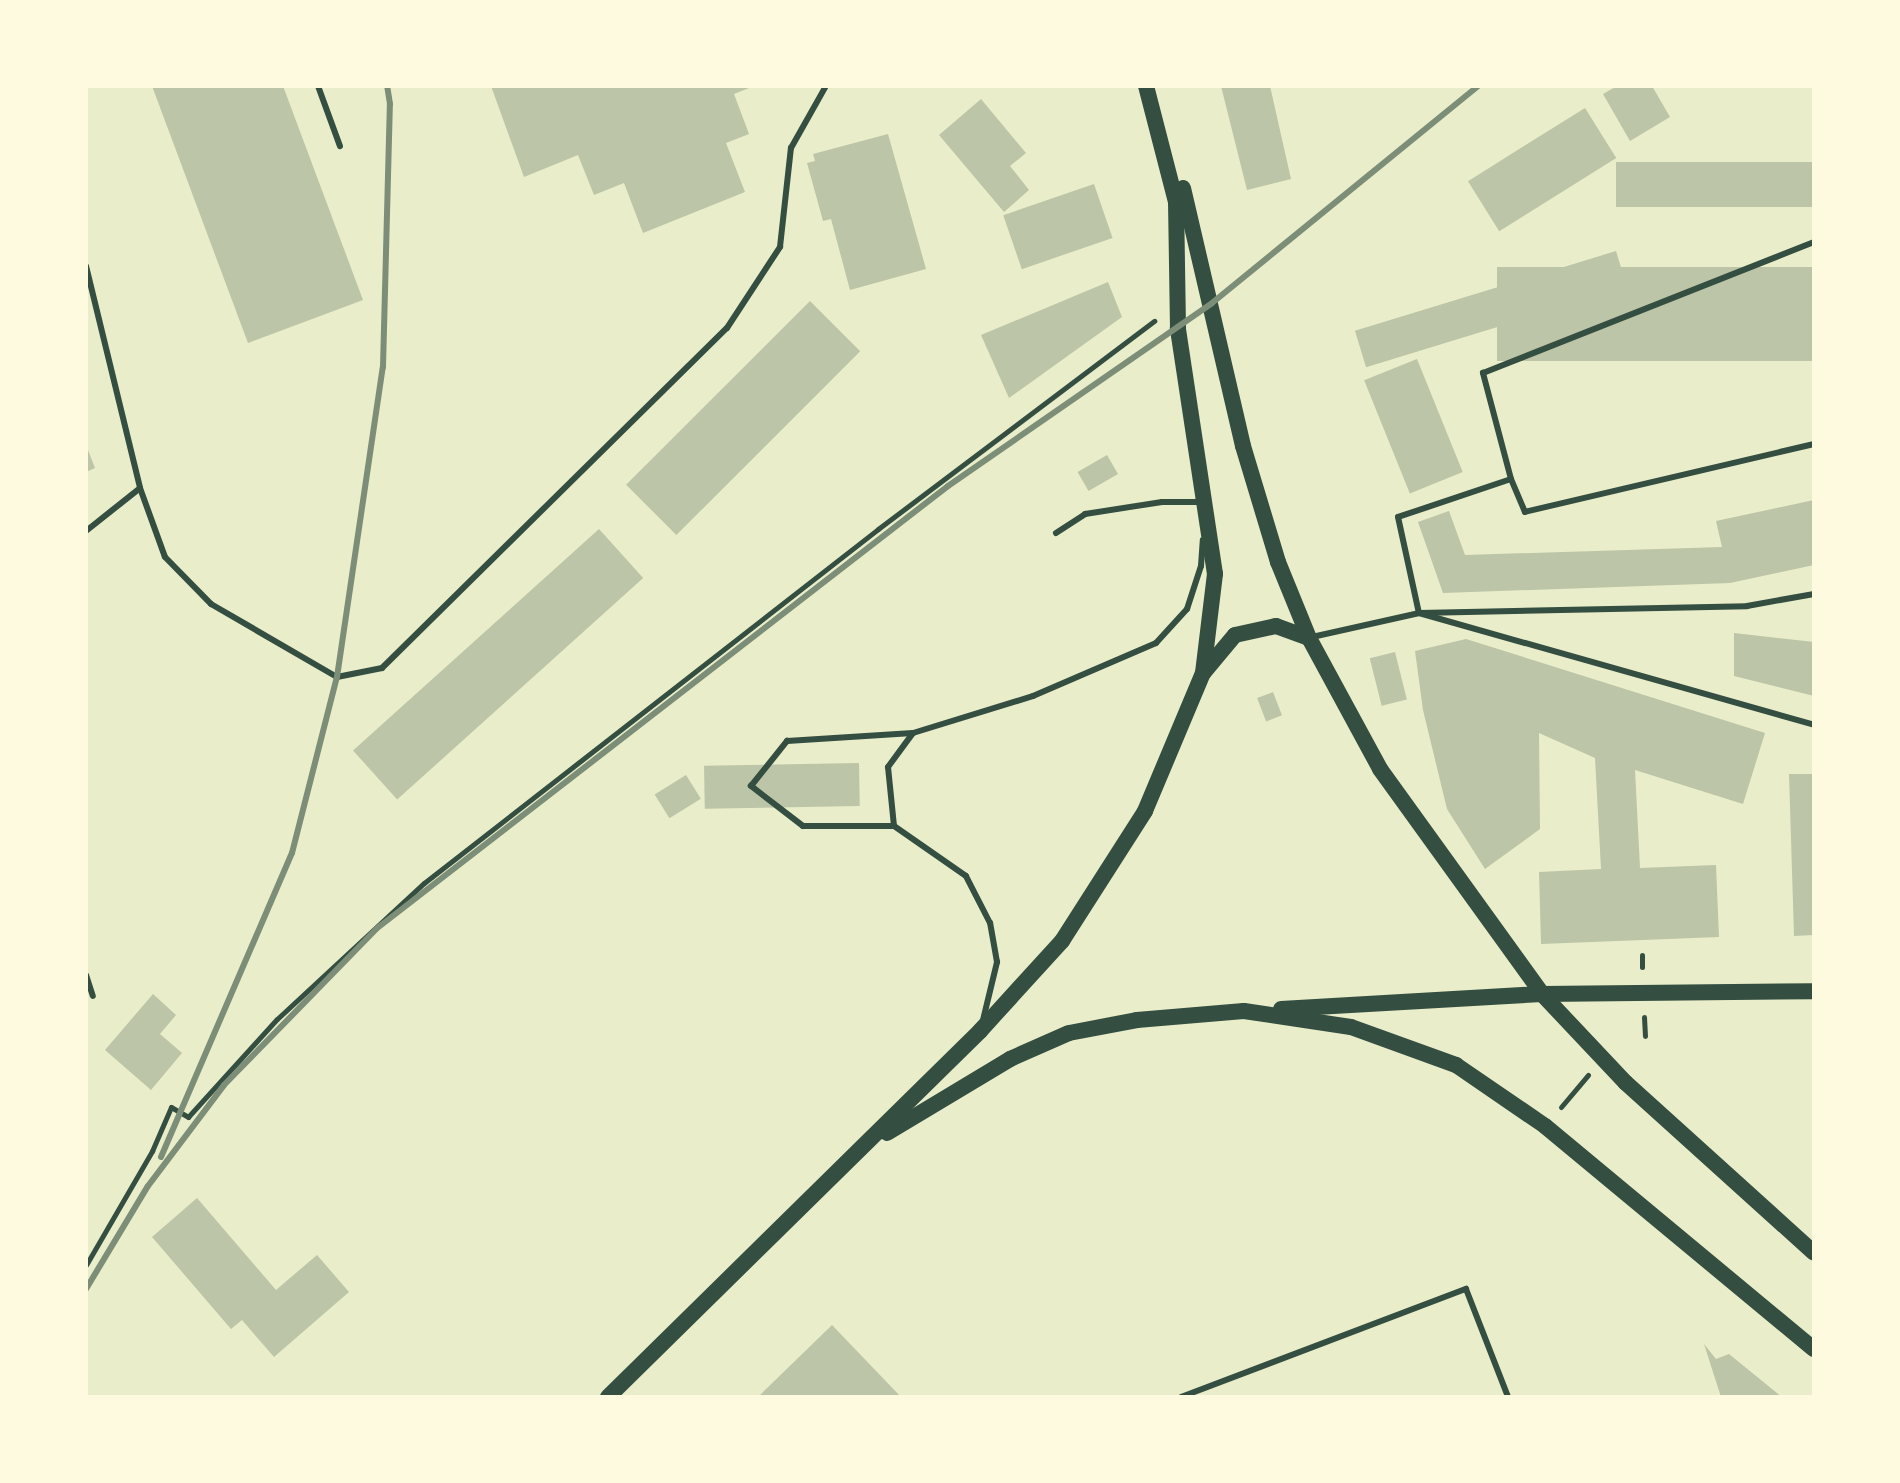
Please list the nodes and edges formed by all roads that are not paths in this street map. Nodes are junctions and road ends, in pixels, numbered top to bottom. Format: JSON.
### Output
{"nodes":[{"id":1,"x":318,"y":86,"type":"edge"},
{"id":2,"x":826,"y":86,"type":"edge"},
{"id":3,"x":1146,"y":86,"type":"edge"},
{"id":4,"x":1157,"y":86,"type":"edge"},
{"id":5,"x":340,"y":146,"type":"dead end"},
{"id":6,"x":1814,"y":242,"type":"edge"},
{"id":7,"x":86,"y":266,"type":"edge"},
{"id":8,"x":1814,"y":444,"type":"edge"},
{"id":9,"x":1511,"y":479,"type":"junction"},
{"id":10,"x":140,"y":488,"type":"junction"},
{"id":11,"x":1206,"y":502,"type":"junction"},
{"id":12,"x":86,"y":531,"type":"edge"},
{"id":13,"x":1056,"y":533,"type":"dead end"},
{"id":14,"x":1814,"y":594,"type":"edge"},
{"id":15,"x":1419,"y":613,"type":"junction"},
{"id":16,"x":1309,"y":638,"type":"junction"},
{"id":17,"x":1203,"y":673,"type":"junction"},
{"id":18,"x":1814,"y":725,"type":"edge"},
{"id":19,"x":913,"y":733,"type":"junction"},
{"id":20,"x":894,"y":826,"type":"junction"},
{"id":21,"x":86,"y":975,"type":"edge"},
{"id":22,"x":1814,"y":991,"type":"edge"},
{"id":23,"x":1542,"y":994,"type":"junction"},
{"id":24,"x":93,"y":996,"type":"dead end"},
{"id":25,"x":1244,"y":1011,"type":"junction"},
{"id":26,"x":980,"y":1031,"type":"junction"},
{"id":27,"x":865,"y":1146,"type":"junction"},
{"id":28,"x":1814,"y":1253,"type":"edge"},
{"id":29,"x":1814,"y":1349,"type":"edge"},
{"id":30,"x":608,"y":1397,"type":"edge"},
{"id":31,"x":1181,"y":1397,"type":"edge"},
{"id":32,"x":1508,"y":1397,"type":"edge"}],
"edges":[{"from":1,"to":5,"type":"lane"},
{"from":2,"to":10,"type":"lane"},
{"from":3,"to":11,"type":"main road"},
{"from":4,"to":16,"type":"main road"},
{"from":6,"to":9,"type":"lane"},
{"from":7,"to":10,"type":"lane"},
{"from":8,"to":9,"type":"lane"},
{"from":9,"to":15,"type":"lane"},
{"from":10,"to":12,"type":"lane"},
{"from":11,"to":13,"type":"lane"},
{"from":11,"to":17,"type":"main road"},
{"from":11,"to":19,"type":"lane"},
{"from":14,"to":15,"type":"lane"},
{"from":15,"to":16,"type":"lane"},
{"from":15,"to":18,"type":"lane"},
{"from":16,"to":17,"type":"main road"},
{"from":16,"to":23,"type":"main road"},
{"from":17,"to":26,"type":"main road"},
{"from":19,"to":20,"type":"lane"},
{"from":19,"to":20,"type":"lane"},
{"from":20,"to":26,"type":"lane"},
{"from":21,"to":24,"type":"lane"},
{"from":22,"to":23,"type":"main road"},
{"from":23,"to":25,"type":"main road"},
{"from":23,"to":28,"type":"main road"},
{"from":25,"to":27,"type":"main road"},
{"from":25,"to":29,"type":"main road"},
{"from":26,"to":27,"type":"main road"},
{"from":27,"to":30,"type":"main road"},
{"from":31,"to":32,"type":"lane"}]}
